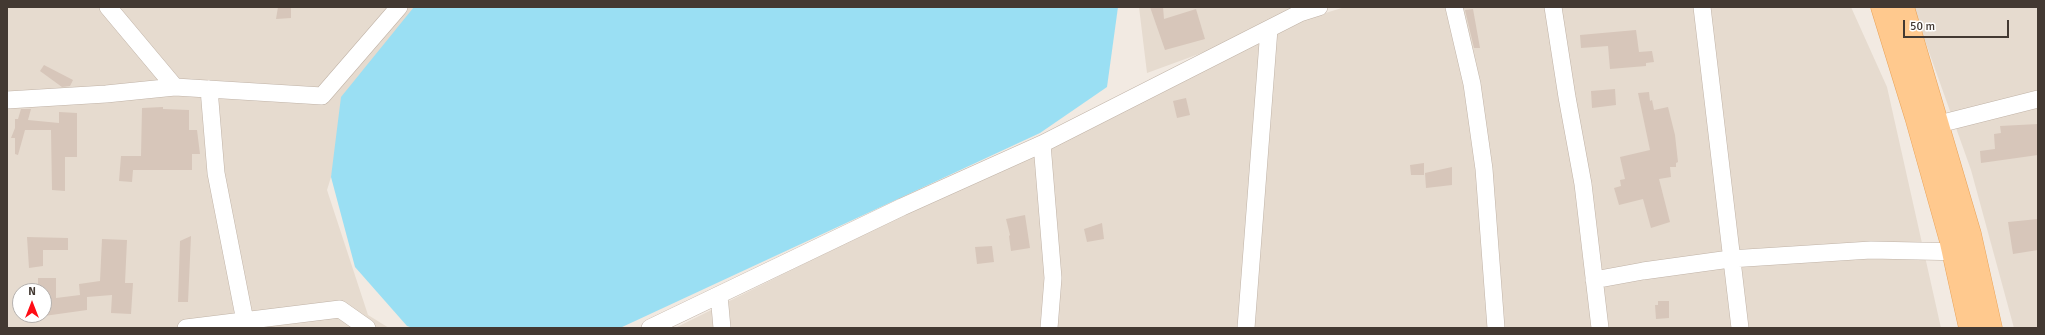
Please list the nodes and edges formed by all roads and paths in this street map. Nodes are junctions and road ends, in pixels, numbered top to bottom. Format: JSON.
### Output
{"nodes":[{"id":1,"x":108,"y":7,"type":"edge"},
{"id":2,"x":399,"y":7,"type":"edge"},
{"id":3,"x":1319,"y":7,"type":"edge"},
{"id":4,"x":1454,"y":7,"type":"edge"},
{"id":5,"x":1553,"y":7,"type":"edge"},
{"id":6,"x":1702,"y":7,"type":"edge"},
{"id":7,"x":1882,"y":7,"type":"edge"},
{"id":8,"x":1903,"y":7,"type":"edge"},
{"id":9,"x":1300,"y":10,"type":"edge"},
{"id":10,"x":1269,"y":29,"type":"junction"},
{"id":11,"x":175,"y":86,"type":"junction"},
{"id":12,"x":209,"y":89,"type":"junction"},
{"id":13,"x":2038,"y":99,"type":"edge"},
{"id":14,"x":7,"y":100,"type":"edge"},
{"id":15,"x":1939,"y":124,"type":"junction"},
{"id":16,"x":1042,"y":144,"type":"junction"},
{"id":17,"x":1964,"y":252,"type":"junction"},
{"id":18,"x":1730,"y":259,"type":"junction"},
{"id":19,"x":1594,"y":280,"type":"junction"},
{"id":20,"x":718,"y":295,"type":"junction"},
{"id":21,"x":245,"y":321,"type":"junction"},
{"id":22,"x":186,"y":328,"type":"edge"},
{"id":23,"x":367,"y":328,"type":"edge"},
{"id":24,"x":650,"y":328,"type":"edge"},
{"id":25,"x":722,"y":328,"type":"edge"},
{"id":26,"x":1049,"y":328,"type":"edge"},
{"id":27,"x":1246,"y":328,"type":"edge"},
{"id":28,"x":1496,"y":328,"type":"edge"},
{"id":29,"x":1600,"y":328,"type":"edge"},
{"id":30,"x":1740,"y":328,"type":"edge"},
{"id":31,"x":1970,"y":328,"type":"edge"},
{"id":32,"x":1991,"y":328,"type":"edge"}],
"edges":[{"from":1,"to":11,"type":"street"},
{"from":2,"to":12,"type":"street"},
{"from":3,"to":9,"type":"street"},
{"from":4,"to":28,"type":"street"},
{"from":5,"to":19,"type":"street"},
{"from":6,"to":18,"type":"street"},
{"from":7,"to":17,"type":"main road"},
{"from":8,"to":15,"type":"main road"},
{"from":9,"to":10,"type":"street"},
{"from":10,"to":16,"type":"street"},
{"from":10,"to":27,"type":"street"},
{"from":11,"to":12,"type":"street"},
{"from":11,"to":14,"type":"street"},
{"from":12,"to":21,"type":"street"},
{"from":13,"to":15,"type":"street"},
{"from":15,"to":17,"type":"main road"},
{"from":16,"to":20,"type":"street"},
{"from":16,"to":26,"type":"street"},
{"from":17,"to":18,"type":"street"},
{"from":17,"to":31,"type":"main road"},
{"from":17,"to":32,"type":"main road"},
{"from":18,"to":19,"type":"street"},
{"from":18,"to":30,"type":"street"},
{"from":19,"to":29,"type":"street"},
{"from":20,"to":24,"type":"street"},
{"from":20,"to":25,"type":"street"},
{"from":21,"to":22,"type":"street"},
{"from":21,"to":23,"type":"street"}]}
